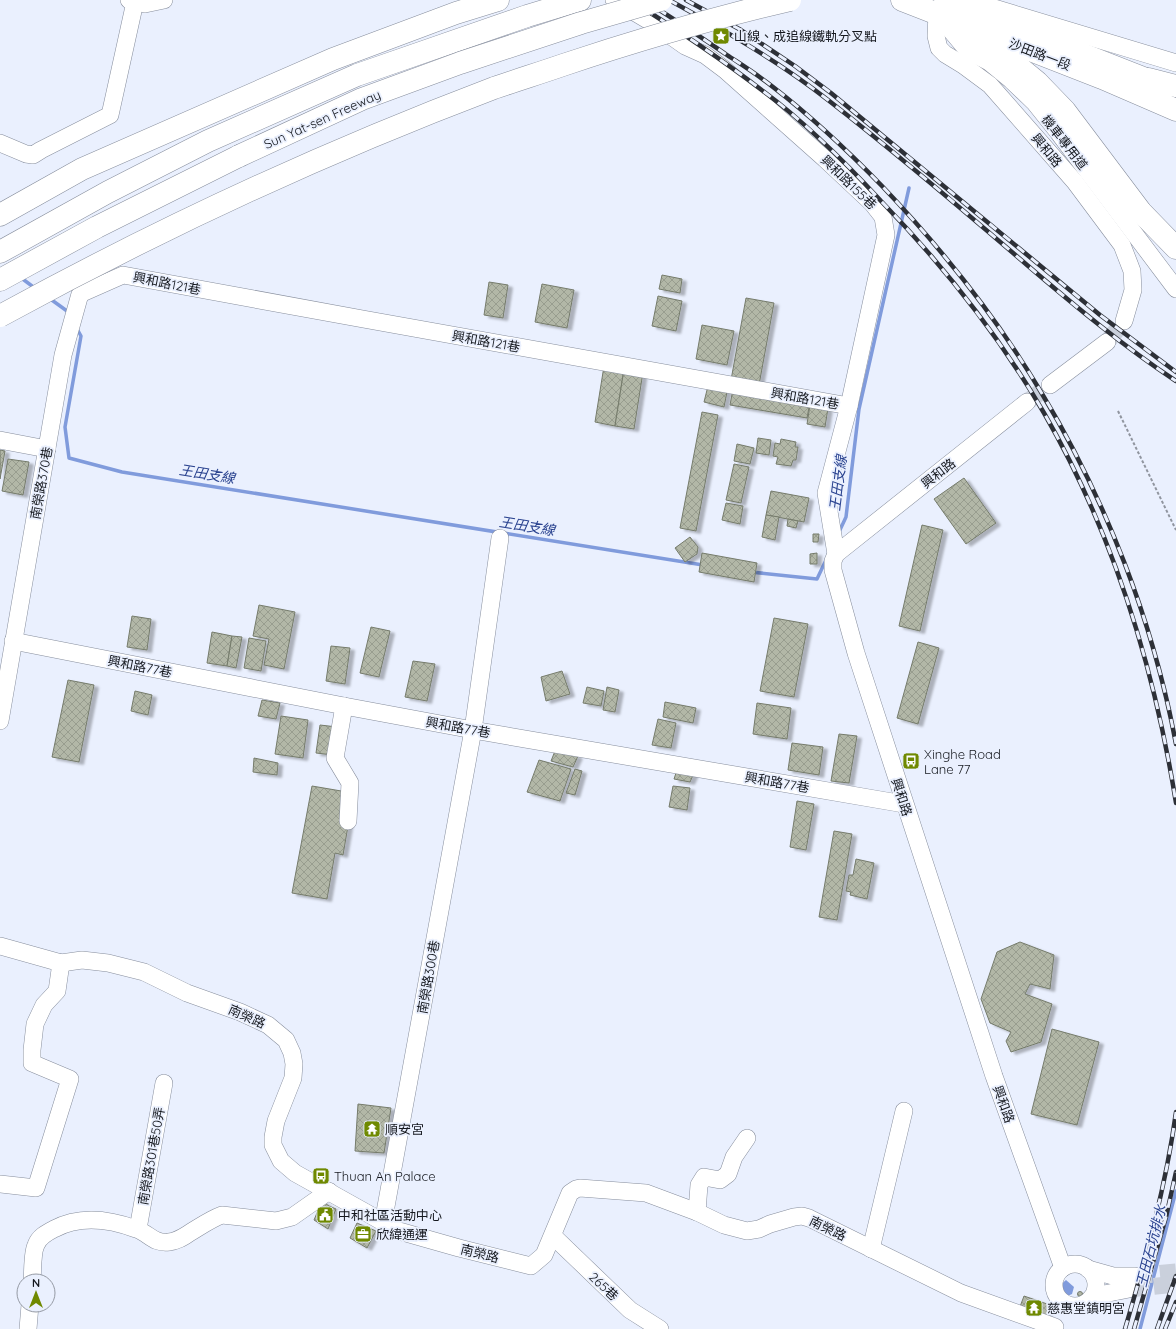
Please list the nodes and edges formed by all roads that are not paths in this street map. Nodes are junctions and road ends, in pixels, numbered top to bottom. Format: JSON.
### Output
{"nodes":[{"id":1,"x":164,"y":0,"type":"edge"},
{"id":2,"x":498,"y":0,"type":"edge"},
{"id":3,"x":580,"y":0,"type":"edge"},
{"id":4,"x":614,"y":0,"type":"edge"},
{"id":5,"x":661,"y":0,"type":"edge"},
{"id":6,"x":790,"y":0,"type":"edge"},
{"id":7,"x":902,"y":0,"type":"edge"},
{"id":8,"x":956,"y":0,"type":"edge"},
{"id":9,"x":964,"y":0,"type":"edge"},
{"id":10,"x":132,"y":1,"type":"edge"},
{"id":11,"x":940,"y":7,"type":"edge"},
{"id":12,"x":1176,"y":63,"type":"edge"},
{"id":13,"x":1148,"y":79,"type":"junction"},
{"id":14,"x":1176,"y":86,"type":"edge"},
{"id":15,"x":1176,"y":92,"type":"edge"},
{"id":16,"x":1176,"y":110,"type":"edge"},
{"id":17,"x":0,"y":143,"type":"edge"},
{"id":18,"x":0,"y":215,"type":"edge"},
{"id":19,"x":1176,"y":248,"type":"edge"},
{"id":20,"x":0,"y":252,"type":"edge"},
{"id":21,"x":123,"y":275,"type":"joint"},
{"id":22,"x":0,"y":280,"type":"edge"},
{"id":23,"x":1176,"y":289,"type":"edge"},
{"id":24,"x":0,"y":316,"type":"edge"},
{"id":25,"x":1124,"y":321,"type":"tunnel mouth"},
{"id":26,"x":1107,"y":342,"type":"tunnel mouth"},
{"id":27,"x":1050,"y":385,"type":"tunnel mouth"},
{"id":28,"x":1027,"y":402,"type":"tunnel mouth"},
{"id":29,"x":849,"y":406,"type":"junction"},
{"id":30,"x":0,"y":440,"type":"edge"},
{"id":31,"x":47,"y":449,"type":"junction"},
{"id":32,"x":500,"y":538,"type":"dead end"},
{"id":33,"x":836,"y":554,"type":"junction"},
{"id":34,"x":13,"y":641,"type":"junction"},
{"id":35,"x":3,"y":682,"type":"edge"},
{"id":36,"x":344,"y":706,"type":"junction"},
{"id":37,"x":0,"y":721,"type":"edge"},
{"id":38,"x":473,"y":730,"type":"junction"},
{"id":39,"x":904,"y":804,"type":"junction"},
{"id":40,"x":348,"y":821,"type":"dead end"},
{"id":41,"x":0,"y":946,"type":"edge"},
{"id":42,"x":61,"y":963,"type":"junction"},
{"id":43,"x":164,"y":1083,"type":"dead end"},
{"id":44,"x":904,"y":1111,"type":"dead end"},
{"id":45,"x":747,"y":1138,"type":"dead end"},
{"id":46,"x":0,"y":1184,"type":"edge"},
{"id":47,"x":329,"y":1191,"type":"junction"},
{"id":48,"x":697,"y":1212,"type":"junction"},
{"id":49,"x":383,"y":1223,"type":"junction"},
{"id":50,"x":138,"y":1229,"type":"junction"},
{"id":51,"x":553,"y":1236,"type":"junction"},
{"id":52,"x":871,"y":1249,"type":"junction"},
{"id":53,"x":1063,"y":1268,"type":"junction"},
{"id":54,"x":1088,"y":1268,"type":"junction"},
{"id":55,"x":33,"y":1273,"type":"edge"},
{"id":56,"x":1091,"y":1298,"type":"junction"},
{"id":57,"x":1067,"y":1304,"type":"junction"},
{"id":58,"x":29,"y":1313,"type":"edge"},
{"id":59,"x":1055,"y":1328,"type":"edge"},
{"id":60,"x":28,"y":1329,"type":"edge"},
{"id":61,"x":660,"y":1329,"type":"edge"}],
"edges":[{"from":1,"to":10,"type":"street"},
{"from":2,"to":18,"type":"main road"},
{"from":3,"to":20,"type":"main road","name":"Sun Yat-sen Freeway"},
{"from":4,"to":29,"type":"street","name":"興和路155巷"},
{"from":5,"to":22,"type":"main road","name":"Sun Yat-sen Freeway","bridge":true},
{"from":6,"to":24,"type":"main road","bridge":true},
{"from":7,"to":11,"type":"main road","name":"沙田路一段"},
{"from":8,"to":13,"type":"main road","name":"沙田路一段"},
{"from":9,"to":12,"type":"street"},
{"from":10,"to":17,"type":"street"},
{"from":11,"to":16,"type":"main road","name":"沙田路一段"},
{"from":11,"to":19,"type":"main road"},
{"from":11,"to":23,"type":"street","name":"機車專用道"},
{"from":11,"to":25,"type":"street","name":"興和路"},
{"from":13,"to":14,"type":"main road"},
{"from":13,"to":15,"type":"main road","name":"沙田路一段"},
{"from":21,"to":29,"type":"street","name":"興和路121巷"},
{"from":21,"to":31,"type":"street","name":"南榮路370巷"},
{"from":26,"to":27,"type":"street"},
{"from":28,"to":33,"type":"street","name":"興和路"},
{"from":29,"to":33,"type":"street","name":"興和路155巷"},
{"from":30,"to":31,"type":"street"},
{"from":31,"to":34,"type":"street","name":"南榮路370巷"},
{"from":32,"to":38,"type":"street","name":"南榮路300巷"},
{"from":33,"to":39,"type":"street","name":"興和路"},
{"from":34,"to":35,"type":"street","name":"南榮路370巷"},
{"from":34,"to":36,"type":"street","name":"興和路77巷"},
{"from":35,"to":37,"type":"street","name":"南榮路370巷"},
{"from":36,"to":38,"type":"street","name":"興和路77巷"},
{"from":36,"to":40,"type":"street"},
{"from":38,"to":39,"type":"street","name":"興和路77巷"},
{"from":38,"to":49,"type":"street","name":"南榮路300巷"},
{"from":39,"to":53,"type":"street","name":"興和路"},
{"from":41,"to":42,"type":"street","name":"南榮路"},
{"from":42,"to":46,"type":"street"},
{"from":42,"to":47,"type":"street","name":"南榮路"},
{"from":43,"to":50,"type":"street","name":"南榮路301巷50弄"},
{"from":44,"to":52,"type":"street"},
{"from":45,"to":48,"type":"street"},
{"from":47,"to":49,"type":"street","name":"南榮路"},
{"from":47,"to":50,"type":"street"},
{"from":48,"to":51,"type":"street","name":"南榮路"},
{"from":48,"to":52,"type":"street","name":"南榮路"},
{"from":49,"to":51,"type":"street","name":"南榮路"},
{"from":50,"to":55,"type":"street"},
{"from":51,"to":61,"type":"street","name":"265巷"},
{"from":52,"to":59,"type":"street","name":"南榮路"},
{"from":53,"to":54,"type":"street"},
{"from":53,"to":57,"type":"street"},
{"from":54,"to":56,"type":"street"},
{"from":54,"to":56,"type":"street"},
{"from":56,"to":57,"type":"street"},
{"from":57,"to":59,"type":"street"},
{"from":58,"to":60,"type":"street"}]}
